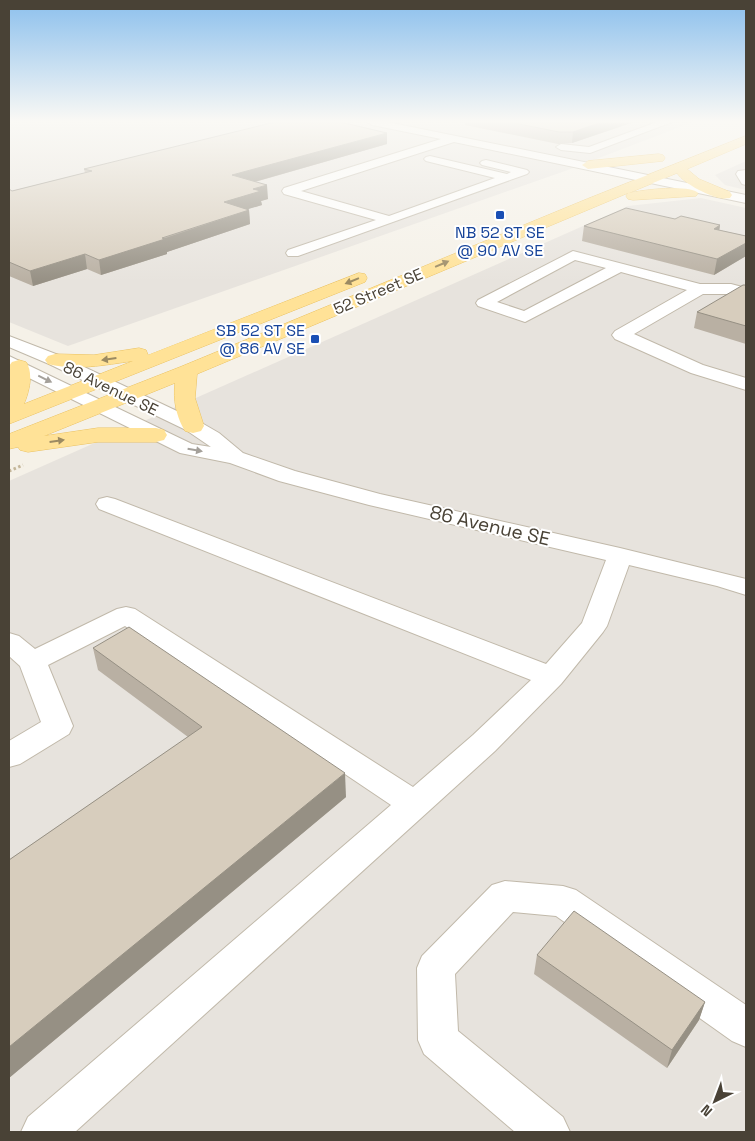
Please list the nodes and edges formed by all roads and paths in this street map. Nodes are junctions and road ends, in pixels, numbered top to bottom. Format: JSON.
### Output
{"nodes":[{"id":1,"x":338,"y":175,"type":"edge"},
{"id":2,"x":517,"y":175,"type":"edge"},
{"id":3,"x":587,"y":175,"type":"edge"},
{"id":4,"x":587,"y":175,"type":"edge"},
{"id":5,"x":588,"y":175,"type":"edge"},
{"id":6,"x":612,"y":175,"type":"edge"},
{"id":7,"x":662,"y":175,"type":"edge"},
{"id":8,"x":683,"y":175,"type":"edge"},
{"id":9,"x":599,"y":180,"type":"junction"},
{"id":10,"x":648,"y":181,"type":"junction"},
{"id":11,"x":691,"y":193,"type":"junction"},
{"id":12,"x":725,"y":195,"type":"junction"},
{"id":13,"x":565,"y":196,"type":"dead end"},
{"id":14,"x":746,"y":199,"type":"edge"},
{"id":15,"x":746,"y":204,"type":"edge"},
{"id":16,"x":390,"y":220,"type":"junction"},
{"id":17,"x":293,"y":253,"type":"dead end"},
{"id":18,"x":620,"y":267,"type":"junction"},
{"id":19,"x":374,"y":272,"type":"dead end"},
{"id":20,"x":700,"y":289,"type":"junction"},
{"id":21,"x":746,"y":293,"type":"edge"},
{"id":22,"x":9,"y":341,"type":"edge"},
{"id":23,"x":192,"y":345,"type":"junction"},
{"id":24,"x":55,"y":360,"type":"junction"},
{"id":25,"x":14,"y":363,"type":"edge"},
{"id":26,"x":697,"y":369,"type":"junction"},
{"id":27,"x":187,"y":371,"type":"junction"},
{"id":28,"x":746,"y":373,"type":"edge"},
{"id":29,"x":99,"y":382,"type":"junction"},
{"id":30,"x":746,"y":384,"type":"edge"},
{"id":31,"x":72,"y":392,"type":"junction"},
{"id":32,"x":125,"y":395,"type":"junction"},
{"id":33,"x":98,"y":406,"type":"junction"},
{"id":34,"x":9,"y":413,"type":"edge"},
{"id":35,"x":9,"y":417,"type":"edge"},
{"id":36,"x":193,"y":426,"type":"junction"},
{"id":37,"x":156,"y":435,"type":"junction"},
{"id":38,"x":9,"y":442,"type":"edge"},
{"id":39,"x":9,"y":448,"type":"edge"},
{"id":40,"x":236,"y":457,"type":"junction"},
{"id":41,"x":107,"y":504,"type":"dead end"},
{"id":42,"x":620,"y":555,"type":"junction"},
{"id":43,"x":746,"y":587,"type":"edge"},
{"id":44,"x":9,"y":642,"type":"edge"},
{"id":45,"x":32,"y":662,"type":"junction"},
{"id":46,"x":552,"y":677,"type":"junction"},
{"id":47,"x":9,"y":756,"type":"edge"},
{"id":48,"x":414,"y":804,"type":"junction"},
{"id":49,"x":746,"y":1028,"type":"edge"},
{"id":50,"x":43,"y":1132,"type":"edge"},
{"id":51,"x":548,"y":1132,"type":"edge"}],
"edges":[{"from":1,"to":16,"type":"street"},
{"from":2,"to":16,"type":"street"},
{"from":3,"to":9,"type":"main road"},
{"from":4,"to":9,"type":"street"},
{"from":5,"to":9,"type":"street"},
{"from":6,"to":9,"type":"main road","name":"52 Street SE"},
{"from":7,"to":10,"type":"main road","name":"52 Street SE"},
{"from":8,"to":12,"type":"main road"},
{"from":9,"to":10,"type":"main road","name":"52 Street SE"},
{"from":9,"to":10,"type":"street"},
{"from":9,"to":11,"type":"main road"},
{"from":9,"to":13,"type":"main road","name":"52 Street SE"},
{"from":27,"to":9,"type":"main road","name":"52 Street SE","one_way":true},
{"from":10,"to":11,"type":"street"},
{"from":10,"to":12,"type":"street"},
{"from":11,"to":15,"type":"street"},
{"from":12,"to":14,"type":"street"},
{"from":16,"to":17,"type":"street"},
{"from":18,"to":18,"type":"street"},
{"from":18,"to":20,"type":"street"},
{"from":19,"to":23,"type":"main road","name":"52 Street SE","one_way":true},
{"from":20,"to":21,"type":"street"},
{"from":20,"to":26,"type":"street"},
{"from":22,"to":24,"type":"street","name":"86 Avenue SE"},
{"from":23,"to":24,"type":"main road","one_way":true},
{"from":23,"to":29,"type":"main road","name":"52 Street SE"},
{"from":24,"to":29,"type":"street","name":"86 Avenue SE"},
{"from":25,"to":31,"type":"street","name":"86 Avenue SE","one_way":true},
{"from":25,"to":34,"type":"main road"},
{"from":26,"to":28,"type":"street"},
{"from":26,"to":30,"type":"street"},
{"from":27,"to":32,"type":"main road","name":"52 Street SE"},
{"from":27,"to":36,"type":"main road"},
{"from":29,"to":31,"type":"main road","name":"52 Street SE"},
{"from":29,"to":32,"type":"street","name":"86 Avenue SE"},
{"from":31,"to":33,"type":"street","name":"86 Avenue SE"},
{"from":31,"to":35,"type":"main road","name":"52 Street SE"},
{"from":32,"to":33,"type":"main road","name":"52 Street SE"},
{"from":32,"to":36,"type":"street","name":"86 Avenue SE"},
{"from":33,"to":37,"type":"street","name":"86 Avenue SE"},
{"from":33,"to":38,"type":"main road","name":"52 Street SE"},
{"from":36,"to":40,"type":"street","name":"86 Avenue SE"},
{"from":39,"to":37,"type":"main road","one_way":true},
{"from":37,"to":40,"type":"street","name":"86 Avenue SE","one_way":true},
{"from":40,"to":42,"type":"street","name":"86 Avenue SE"},
{"from":41,"to":46,"type":"street"},
{"from":42,"to":43,"type":"street","name":"86 Avenue SE"},
{"from":42,"to":46,"type":"street"},
{"from":44,"to":45,"type":"street"},
{"from":45,"to":47,"type":"street"},
{"from":45,"to":48,"type":"street"},
{"from":46,"to":48,"type":"street"},
{"from":48,"to":50,"type":"street"},
{"from":49,"to":51,"type":"street"}]}
